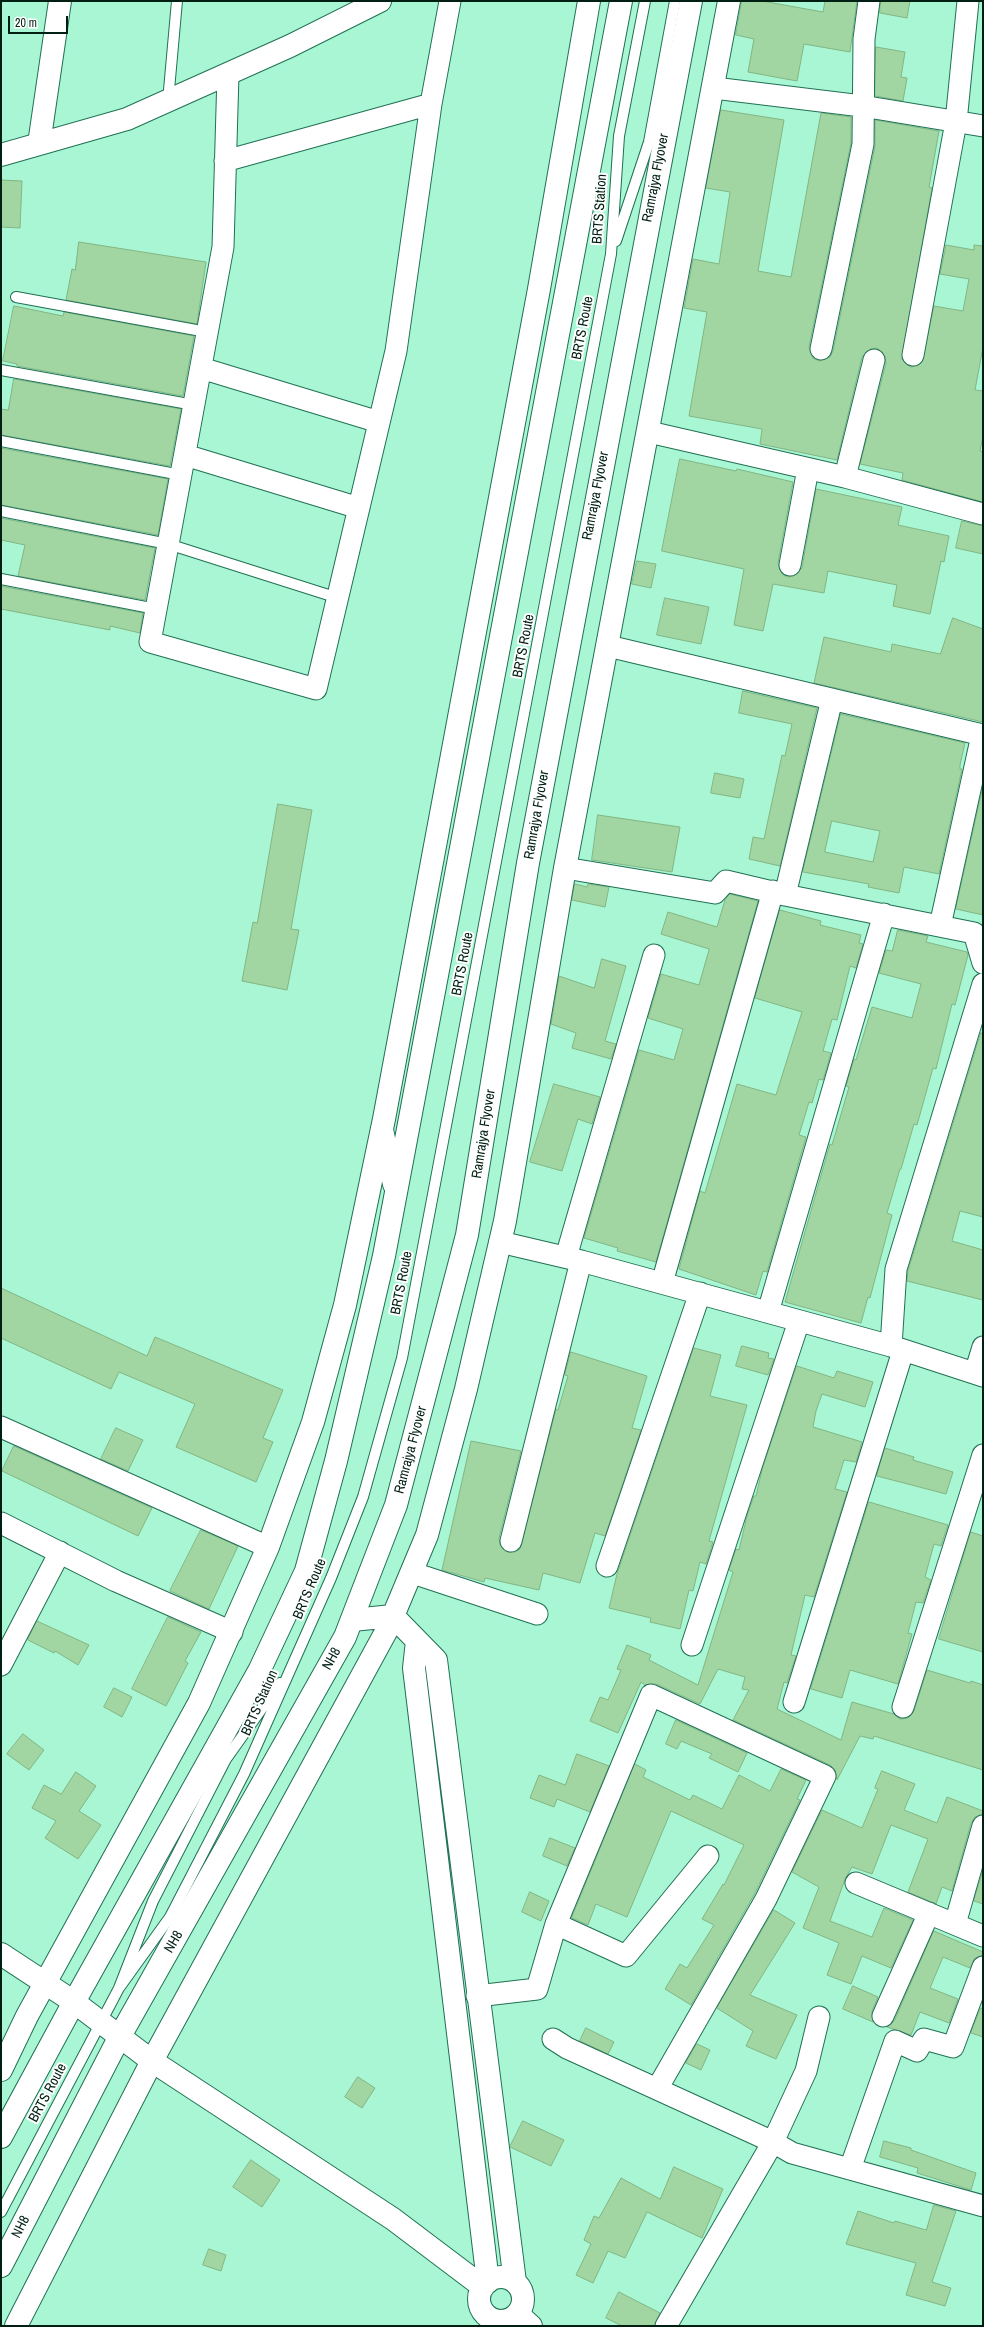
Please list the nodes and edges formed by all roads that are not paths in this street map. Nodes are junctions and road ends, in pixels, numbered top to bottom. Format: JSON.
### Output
{"nodes":[{"id":1,"x":60,"y":1,"type":"edge"},
{"id":2,"x":177,"y":1,"type":"edge"},
{"id":3,"x":380,"y":1,"type":"edge"},
{"id":4,"x":450,"y":1,"type":"edge"},
{"id":5,"x":589,"y":1,"type":"edge"},
{"id":6,"x":621,"y":1,"type":"edge"},
{"id":7,"x":645,"y":1,"type":"edge"},
{"id":8,"x":675,"y":1,"type":"edge"},
{"id":9,"x":691,"y":1,"type":"edge"},
{"id":10,"x":729,"y":1,"type":"edge"},
{"id":11,"x":869,"y":1,"type":"edge"},
{"id":12,"x":968,"y":1,"type":"edge"},
{"id":13,"x":228,"y":74,"type":"junction"},
{"id":14,"x":714,"y":88,"type":"junction"},
{"id":15,"x":168,"y":100,"type":"junction"},
{"id":16,"x":431,"y":104,"type":"junction"},
{"id":17,"x":862,"y":106,"type":"junction"},
{"id":18,"x":956,"y":122,"type":"junction"},
{"id":19,"x":983,"y":126,"type":"edge"},
{"id":20,"x":39,"y":144,"type":"junction"},
{"id":21,"x":1,"y":155,"type":"edge"},
{"id":22,"x":226,"y":161,"type":"junction"},
{"id":23,"x":611,"y":254,"type":"junction"},
{"id":24,"x":16,"y":297,"type":"dead end"},
{"id":25,"x":207,"y":332,"type":"junction"},
{"id":26,"x":821,"y":349,"type":"dead end"},
{"id":27,"x":913,"y":355,"type":"dead end"},
{"id":28,"x":874,"y":360,"type":"dead end"},
{"id":29,"x":201,"y":368,"type":"junction"},
{"id":30,"x":1,"y":370,"type":"edge"},
{"id":31,"x":194,"y":405,"type":"junction"},
{"id":32,"x":379,"y":422,"type":"junction"},
{"id":33,"x":649,"y":432,"type":"junction"},
{"id":34,"x":1,"y":441,"type":"edge"},
{"id":35,"x":185,"y":454,"type":"junction"},
{"id":36,"x":808,"y":469,"type":"junction"},
{"id":37,"x":181,"y":475,"type":"junction"},
{"id":38,"x":845,"y":477,"type":"junction"},
{"id":39,"x":359,"y":508,"type":"junction"},
{"id":40,"x":1,"y":511,"type":"edge"},
{"id":41,"x":983,"y":514,"type":"edge"},
{"id":42,"x":168,"y":544,"type":"junction"},
{"id":43,"x":790,"y":565,"type":"dead end"},
{"id":44,"x":1,"y":579,"type":"edge"},
{"id":45,"x":338,"y":598,"type":"junction"},
{"id":46,"x":156,"y":609,"type":"junction"},
{"id":47,"x":608,"y":646,"type":"junction"},
{"id":48,"x":832,"y":699,"type":"junction"},
{"id":49,"x":983,"y":735,"type":"edge"},
{"id":50,"x":565,"y":868,"type":"junction"},
{"id":51,"x":779,"y":893,"type":"junction"},
{"id":52,"x":884,"y":914,"type":"junction"},
{"id":53,"x":940,"y":926,"type":"junction"},
{"id":54,"x":654,"y":955,"type":"dead end"},
{"id":55,"x":983,"y":963,"type":"edge"},
{"id":56,"x":983,"y":984,"type":"edge"},
{"id":57,"x":382,"y":1130,"type":"junction"},
{"id":58,"x":396,"y":1193,"type":"junction"},
{"id":59,"x":500,"y":1242,"type":"junction"},
{"id":60,"x":573,"y":1259,"type":"junction"},
{"id":61,"x":662,"y":1283,"type":"junction"},
{"id":62,"x":700,"y":1293,"type":"junction"},
{"id":63,"x":768,"y":1312,"type":"junction"},
{"id":64,"x":799,"y":1321,"type":"junction"},
{"id":65,"x":983,"y":1347,"type":"edge"},
{"id":66,"x":897,"y":1348,"type":"junction"},
{"id":67,"x":979,"y":1375,"type":"edge"},
{"id":68,"x":1,"y":1427,"type":"edge"},
{"id":69,"x":983,"y":1455,"type":"edge"},
{"id":70,"x":1,"y":1523,"type":"edge"},
{"id":71,"x":511,"y":1541,"type":"dead end"},
{"id":72,"x":268,"y":1547,"type":"junction"},
{"id":73,"x":60,"y":1552,"type":"junction"},
{"id":74,"x":607,"y":1566,"type":"dead end"},
{"id":75,"x":414,"y":1571,"type":"junction"},
{"id":76,"x":537,"y":1614,"type":"dead end"},
{"id":77,"x":393,"y":1616,"type":"junction"},
{"id":78,"x":352,"y":1620,"type":"junction"},
{"id":79,"x":232,"y":1632,"type":"junction"},
{"id":80,"x":417,"y":1641,"type":"junction"},
{"id":81,"x":692,"y":1645,"type":"dead end"},
{"id":82,"x":1,"y":1665,"type":"edge"},
{"id":83,"x":292,"y":1665,"type":"junction"},
{"id":84,"x":794,"y":1702,"type":"dead end"},
{"id":85,"x":903,"y":1707,"type":"dead end"},
{"id":86,"x":983,"y":1826,"type":"edge"},
{"id":87,"x":708,"y":1856,"type":"dead end"},
{"id":88,"x":856,"y":1883,"type":"dead end"},
{"id":89,"x":928,"y":1913,"type":"junction"},
{"id":90,"x":556,"y":1924,"type":"junction"},
{"id":91,"x":955,"y":1924,"type":"junction"},
{"id":92,"x":983,"y":1936,"type":"edge"},
{"id":93,"x":1,"y":1954,"type":"edge"},
{"id":94,"x":983,"y":1967,"type":"edge"},
{"id":95,"x":46,"y":1984,"type":"junction"},
{"id":96,"x":119,"y":1988,"type":"junction"},
{"id":97,"x":477,"y":1996,"type":"junction"},
{"id":98,"x":74,"y":2002,"type":"junction"},
{"id":99,"x":883,"y":2016,"type":"dead end"},
{"id":100,"x":819,"y":2017,"type":"dead end"},
{"id":101,"x":101,"y":2022,"type":"junction"},
{"id":102,"x":120,"y":2036,"type":"junction"},
{"id":103,"x":553,"y":2039,"type":"dead end"},
{"id":104,"x":152,"y":2061,"type":"junction"},
{"id":105,"x":1,"y":2070,"type":"edge"},
{"id":106,"x":657,"y":2089,"type":"junction"},
{"id":107,"x":1,"y":2137,"type":"edge"},
{"id":108,"x":773,"y":2142,"type":"junction"},
{"id":109,"x":850,"y":2169,"type":"junction"},
{"id":110,"x":983,"y":2206,"type":"edge"},
{"id":111,"x":1,"y":2212,"type":"edge"},
{"id":112,"x":1,"y":2266,"type":"edge"},
{"id":113,"x":515,"y":2282,"type":"junction"},
{"id":114,"x":486,"y":2284,"type":"junction"},
{"id":115,"x":492,"y":2322,"type":"edge"},
{"id":116,"x":523,"y":2322,"type":"edge"},
{"id":117,"x":16,"y":2326,"type":"edge"},
{"id":118,"x":666,"y":2326,"type":"edge"}],
"edges":[{"from":1,"to":20,"type":"street"},
{"from":2,"to":15,"type":"lane"},
{"from":3,"to":13,"type":"street"},
{"from":4,"to":16,"type":"street"},
{"from":5,"to":57,"type":"street"},
{"from":6,"to":58,"type":"street"},
{"from":7,"to":23,"type":"lane","name":"BRTS Station"},
{"from":8,"to":23,"type":"lane","name":"BRTS Station"},
{"from":9,"to":78,"type":"street","name":"Ramrajya Flyover"},
{"from":10,"to":14,"type":"street"},
{"from":11,"to":17,"type":"street"},
{"from":12,"to":18,"type":"street"},
{"from":13,"to":15,"type":"street"},
{"from":13,"to":22,"type":"street"},
{"from":14,"to":17,"type":"street"},
{"from":14,"to":33,"type":"street"},
{"from":15,"to":20,"type":"street"},
{"from":16,"to":22,"type":"street"},
{"from":16,"to":32,"type":"street"},
{"from":17,"to":18,"type":"street"},
{"from":17,"to":26,"type":"street"},
{"from":18,"to":19,"type":"street"},
{"from":18,"to":27,"type":"street"},
{"from":20,"to":21,"type":"street"},
{"from":22,"to":25,"type":"street"},
{"from":23,"to":83,"type":"lane","name":"BRTS Route"},
{"from":24,"to":25,"type":"lane"},
{"from":25,"to":29,"type":"street"},
{"from":28,"to":38,"type":"street"},
{"from":29,"to":31,"type":"street"},
{"from":29,"to":32,"type":"street"},
{"from":30,"to":31,"type":"lane"},
{"from":31,"to":35,"type":"street"},
{"from":32,"to":39,"type":"street"},
{"from":33,"to":36,"type":"street"},
{"from":33,"to":47,"type":"street"},
{"from":34,"to":37,"type":"lane"},
{"from":35,"to":37,"type":"street"},
{"from":35,"to":39,"type":"street"},
{"from":36,"to":38,"type":"street"},
{"from":36,"to":43,"type":"street"},
{"from":37,"to":42,"type":"street"},
{"from":38,"to":41,"type":"street"},
{"from":39,"to":45,"type":"street"},
{"from":40,"to":42,"type":"lane"},
{"from":42,"to":45,"type":"lane"},
{"from":42,"to":46,"type":"street"},
{"from":44,"to":46,"type":"lane"},
{"from":45,"to":46,"type":"street"},
{"from":47,"to":48,"type":"street"},
{"from":47,"to":50,"type":"street"},
{"from":48,"to":49,"type":"street"},
{"from":48,"to":51,"type":"street"},
{"from":49,"to":53,"type":"street"},
{"from":50,"to":51,"type":"street"},
{"from":50,"to":59,"type":"street"},
{"from":51,"to":52,"type":"street"},
{"from":51,"to":61,"type":"street"},
{"from":52,"to":53,"type":"street"},
{"from":52,"to":63,"type":"street"},
{"from":53,"to":55,"type":"street"},
{"from":54,"to":60,"type":"street"},
{"from":56,"to":66,"type":"street"},
{"from":57,"to":58,"type":"street"},
{"from":57,"to":72,"type":"street"},
{"from":58,"to":98,"type":"street"},
{"from":59,"to":60,"type":"street"},
{"from":59,"to":75,"type":"street"},
{"from":60,"to":61,"type":"street"},
{"from":60,"to":71,"type":"street"},
{"from":61,"to":62,"type":"street"},
{"from":62,"to":63,"type":"street"},
{"from":62,"to":74,"type":"street"},
{"from":63,"to":64,"type":"street"},
{"from":64,"to":66,"type":"street"},
{"from":64,"to":81,"type":"street"},
{"from":65,"to":67,"type":"street"},
{"from":66,"to":67,"type":"street"},
{"from":66,"to":84,"type":"street"},
{"from":68,"to":72,"type":"street"},
{"from":69,"to":85,"type":"street"},
{"from":70,"to":73,"type":"street"},
{"from":72,"to":79,"type":"street"},
{"from":73,"to":79,"type":"street"},
{"from":73,"to":82,"type":"street"},
{"from":75,"to":76,"type":"street"},
{"from":75,"to":77,"type":"street"},
{"from":77,"to":78,"type":"street"},
{"from":77,"to":80,"type":"street"},
{"from":77,"to":104,"type":"street"},
{"from":78,"to":102,"type":"street","name":"NH8"},
{"from":79,"to":95,"type":"street"},
{"from":80,"to":97,"type":"street"},
{"from":80,"to":114,"type":"street"},
{"from":83,"to":96,"type":"lane","name":"BRTS Station"},
{"from":83,"to":96,"type":"lane","name":"BRTS Station"},
{"from":86,"to":91,"type":"street"},
{"from":87,"to":90,"type":"street"},
{"from":88,"to":89,"type":"street"},
{"from":89,"to":91,"type":"street"},
{"from":89,"to":99,"type":"street"},
{"from":90,"to":97,"type":"street"},
{"from":90,"to":106,"type":"street"},
{"from":91,"to":92,"type":"street"},
{"from":93,"to":95,"type":"street"},
{"from":94,"to":109,"type":"street"},
{"from":95,"to":98,"type":"street"},
{"from":95,"to":105,"type":"street"},
{"from":96,"to":101,"type":"lane","name":"BRTS Route"},
{"from":97,"to":113,"type":"street"},
{"from":98,"to":101,"type":"street"},
{"from":98,"to":107,"type":"street"},
{"from":100,"to":108,"type":"street"},
{"from":101,"to":102,"type":"street"},
{"from":101,"to":111,"type":"lane","name":"BRTS Route"},
{"from":102,"to":104,"type":"street"},
{"from":102,"to":112,"type":"street","name":"NH8"},
{"from":103,"to":106,"type":"street"},
{"from":104,"to":114,"type":"street"},
{"from":104,"to":117,"type":"street"},
{"from":106,"to":108,"type":"street"},
{"from":108,"to":109,"type":"street"},
{"from":108,"to":118,"type":"street"},
{"from":109,"to":110,"type":"street"},
{"from":113,"to":114,"type":"street"},
{"from":113,"to":116,"type":"street"},
{"from":114,"to":115,"type":"street"},
{"from":115,"to":116,"type":"street"}]}
